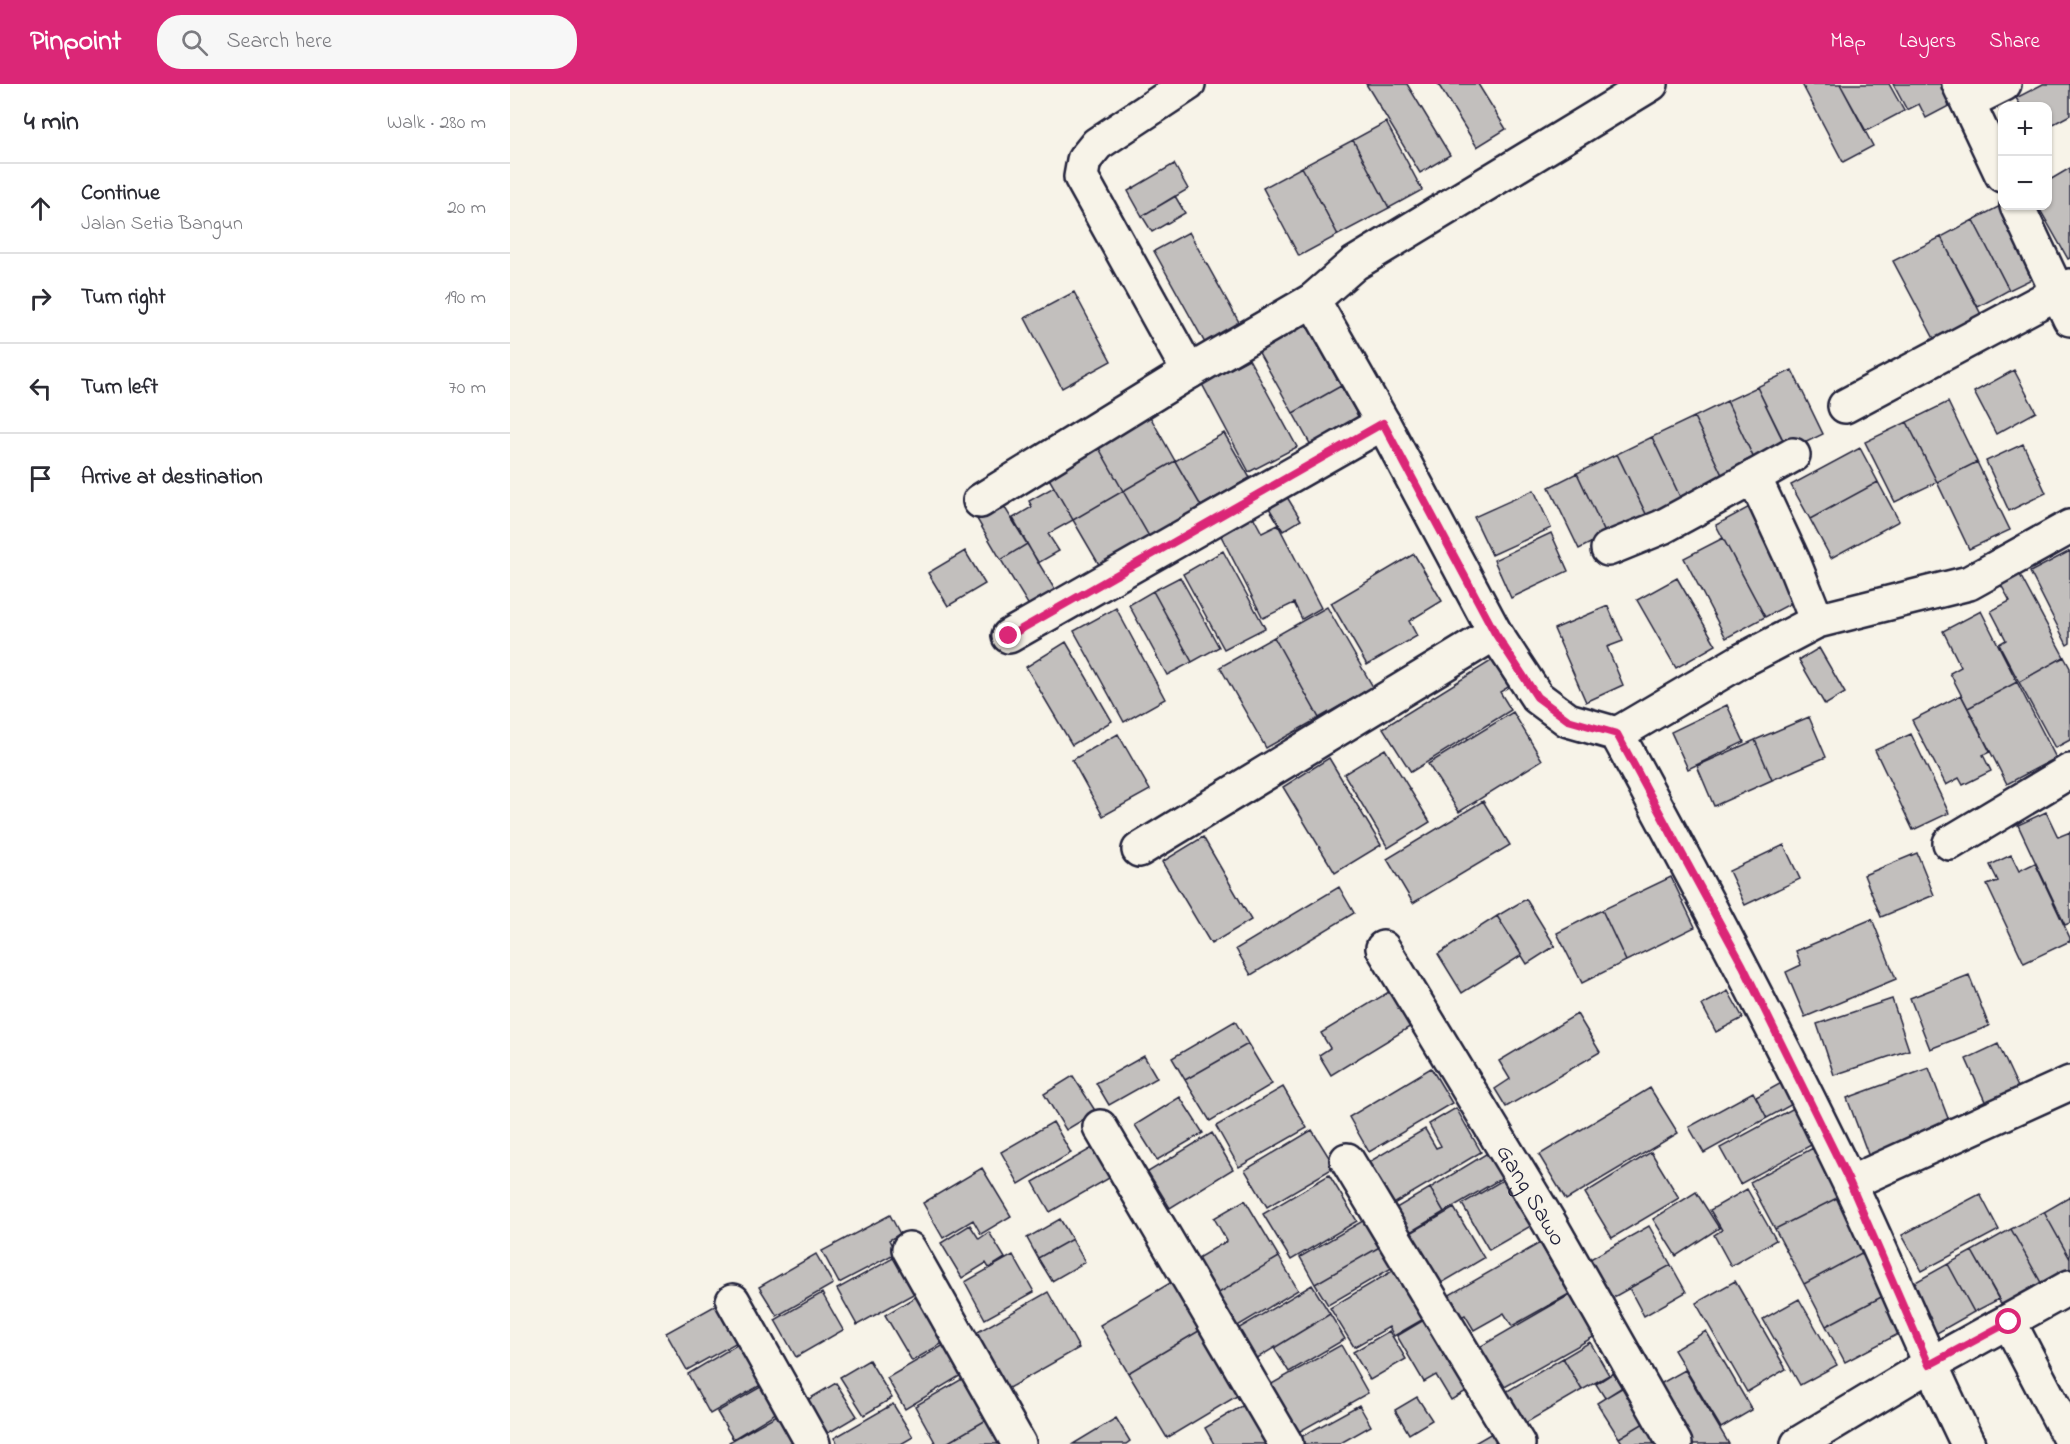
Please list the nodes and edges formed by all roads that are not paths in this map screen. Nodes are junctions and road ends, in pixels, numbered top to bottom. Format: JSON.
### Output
{"nodes":[{"id":1,"x":1188,"y":84,"type":"edge"},
{"id":2,"x":1651,"y":84,"type":"edge"},
{"id":3,"x":2004,"y":84,"type":"edge"},
{"id":4,"x":1963,"y":93,"type":"edge"},
{"id":5,"x":1998,"y":167,"type":"edge"},
{"id":6,"x":2019,"y":210,"type":"edge"},
{"id":7,"x":2066,"y":299,"type":"edge"},
{"id":8,"x":1313,"y":300,"type":"junction"},
{"id":9,"x":1189,"y":372,"type":"junction"},
{"id":10,"x":1845,"y":406,"type":"dead end"},
{"id":11,"x":1383,"y":423,"type":"junction"},
{"id":12,"x":1793,"y":455,"type":"dead end"},
{"id":13,"x":1754,"y":477,"type":"junction"},
{"id":14,"x":980,"y":501,"type":"dead end"},
{"id":15,"x":2070,"y":527,"type":"edge"},
{"id":16,"x":1608,"y":549,"type":"dead end"},
{"id":17,"x":1817,"y":621,"type":"junction"},
{"id":18,"x":1495,"y":633,"type":"junction"},
{"id":19,"x":1009,"y":636,"type":"dead end"},
{"id":20,"x":1617,"y":734,"type":"junction"},
{"id":21,"x":2070,"y":771,"type":"edge"},
{"id":22,"x":1950,"y":843,"type":"dead end"},
{"id":23,"x":1139,"y":850,"type":"dead end"},
{"id":24,"x":1383,"y":948,"type":"dead end"},
{"id":25,"x":2070,"y":1083,"type":"edge"},
{"id":26,"x":1100,"y":1127,"type":"dead end"},
{"id":27,"x":1347,"y":1160,"type":"dead end"},
{"id":28,"x":1850,"y":1183,"type":"junction"},
{"id":29,"x":909,"y":1249,"type":"dead end"},
{"id":30,"x":2070,"y":1287,"type":"edge"},
{"id":31,"x":733,"y":1300,"type":"dead end"},
{"id":32,"x":2009,"y":1322,"type":"junction"},
{"id":33,"x":1929,"y":1365,"type":"junction"},
{"id":34,"x":2070,"y":1439,"type":"edge"},
{"id":35,"x":813,"y":1444,"type":"edge"},
{"id":36,"x":1019,"y":1444,"type":"edge"},
{"id":37,"x":1286,"y":1444,"type":"edge"},
{"id":38,"x":1518,"y":1444,"type":"edge"},
{"id":39,"x":1675,"y":1444,"type":"edge"},
{"id":40,"x":1798,"y":1444,"type":"edge"},
{"id":41,"x":1968,"y":1444,"type":"edge"}],
"edges":[{"from":1,"to":9,"type":"street"},
{"from":2,"to":8,"type":"street"},
{"from":3,"to":4,"type":"street"},
{"from":4,"to":5,"type":"street"},
{"from":6,"to":7,"type":"street"},
{"from":7,"to":10,"type":"street"},
{"from":8,"to":9,"type":"street"},
{"from":8,"to":11,"type":"street"},
{"from":9,"to":14,"type":"street"},
{"from":11,"to":18,"type":"street"},
{"from":11,"to":19,"type":"street"},
{"from":12,"to":13,"type":"street"},
{"from":13,"to":16,"type":"street"},
{"from":13,"to":17,"type":"street"},
{"from":15,"to":17,"type":"street"},
{"from":17,"to":20,"type":"street"},
{"from":18,"to":20,"type":"street"},
{"from":18,"to":23,"type":"street"},
{"from":20,"to":28,"type":"street"},
{"from":21,"to":22,"type":"street"},
{"from":24,"to":39,"type":"street","name":"Gang Sawo"},
{"from":25,"to":28,"type":"street"},
{"from":26,"to":37,"type":"street"},
{"from":27,"to":38,"type":"street"},
{"from":28,"to":33,"type":"street"},
{"from":29,"to":36,"type":"street"},
{"from":30,"to":32,"type":"street"},
{"from":31,"to":35,"type":"street"},
{"from":32,"to":33,"type":"street"},
{"from":32,"to":34,"type":"street"},
{"from":33,"to":40,"type":"street"},
{"from":33,"to":41,"type":"street"}]}
